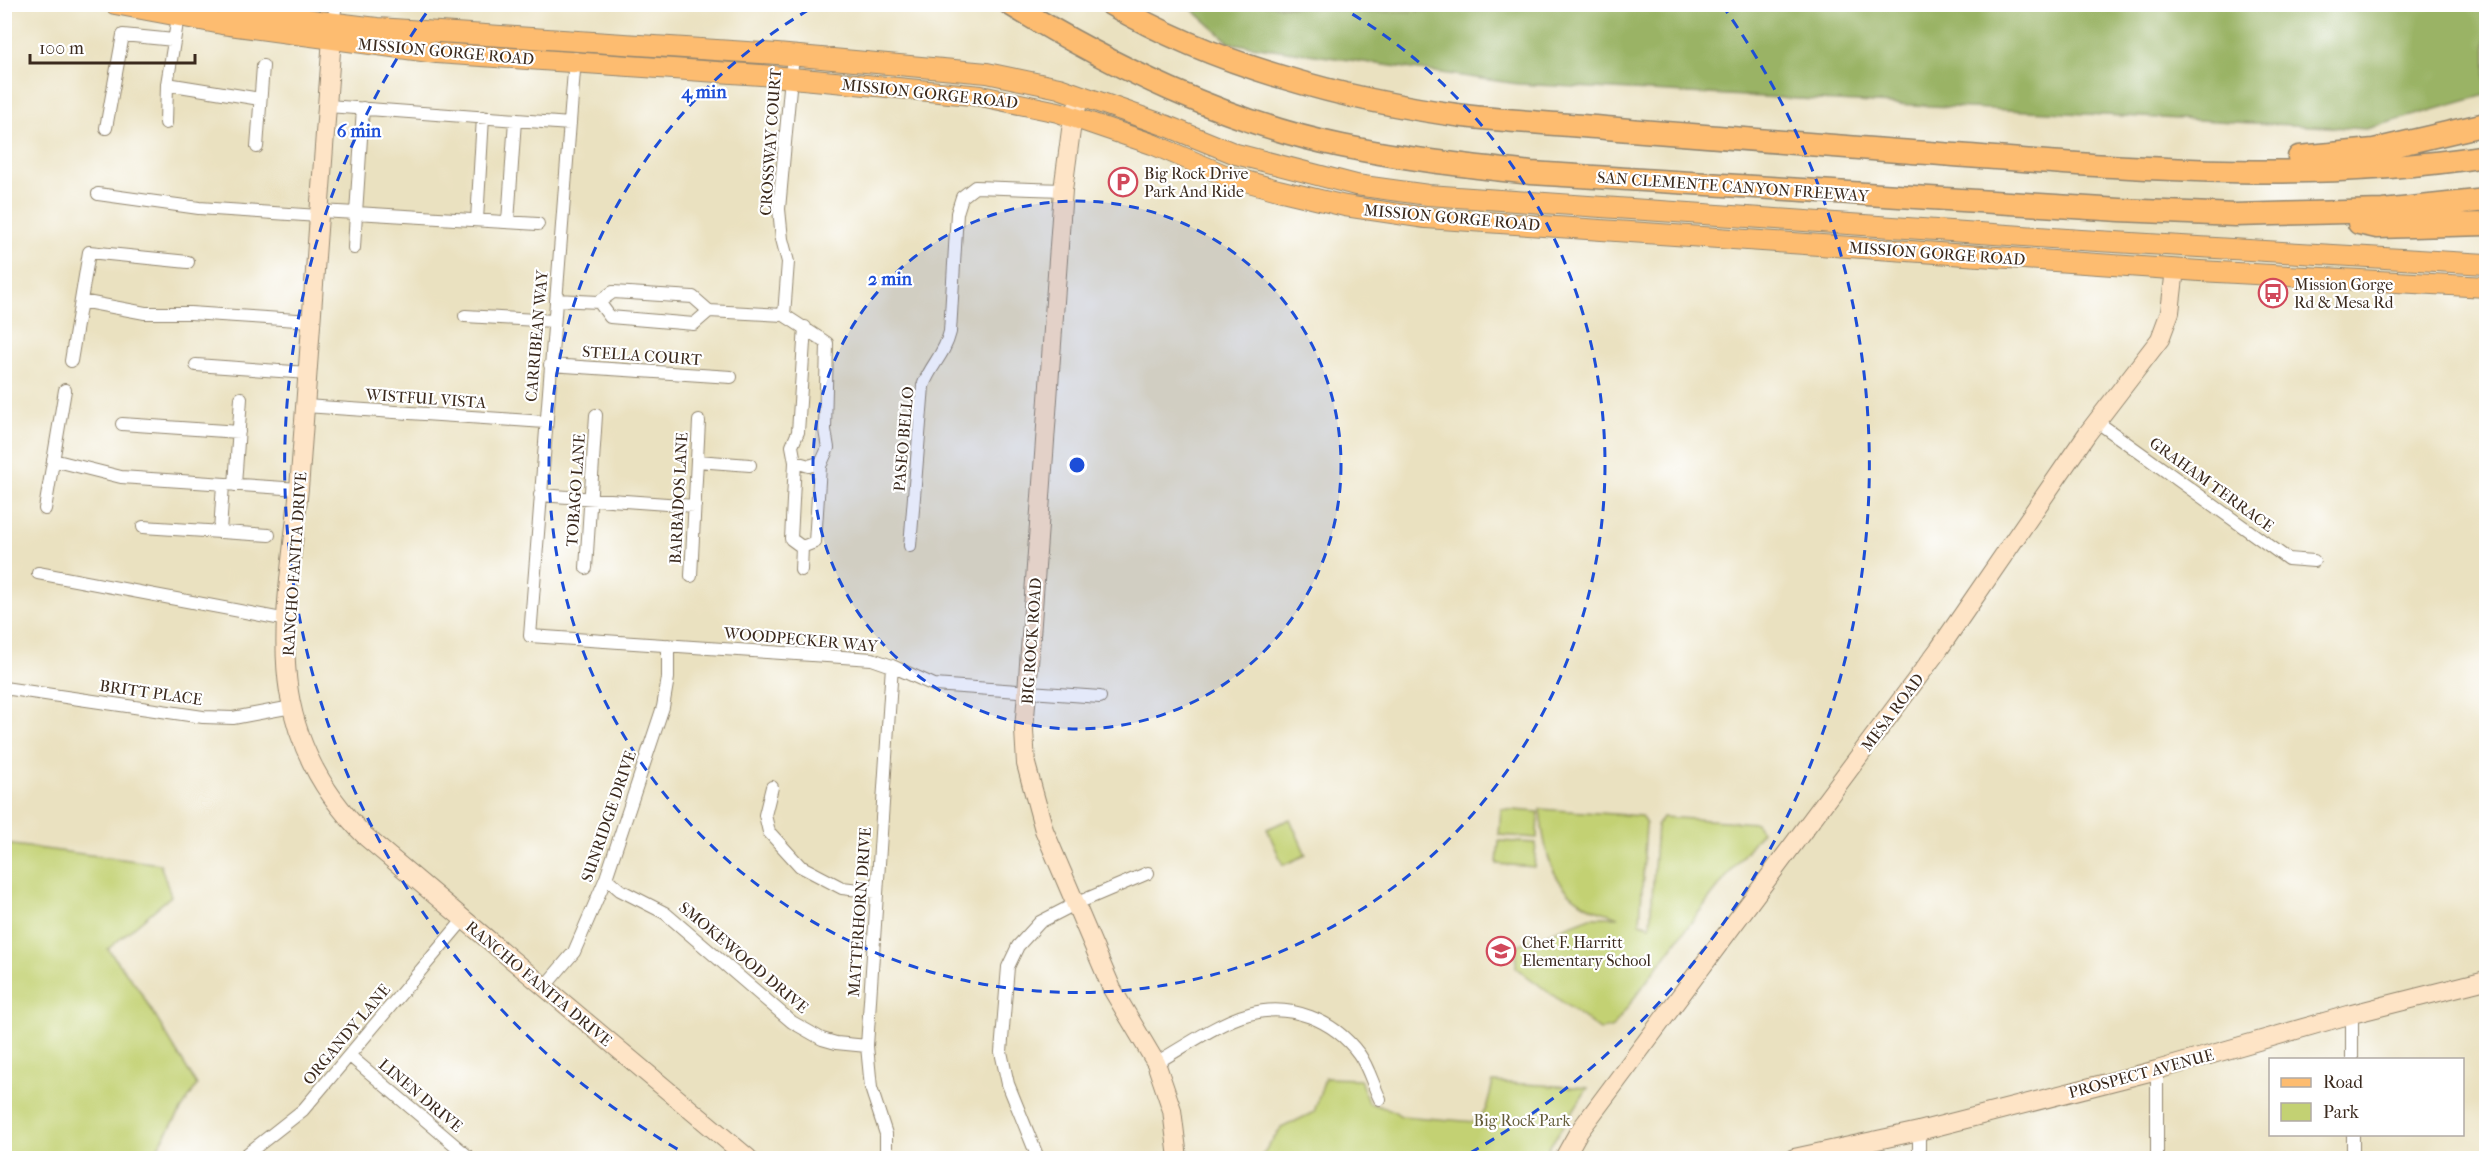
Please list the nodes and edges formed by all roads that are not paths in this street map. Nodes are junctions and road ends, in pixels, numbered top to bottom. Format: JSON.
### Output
{"nodes":[{"id":1,"x":115,"y":4,"type":"edge"},
{"id":2,"x":222,"y":4,"type":"edge"},
{"id":3,"x":1010,"y":4,"type":"edge"},
{"id":4,"x":1116,"y":8,"type":"edge"},
{"id":5,"x":178,"y":16,"type":"junction"},
{"id":6,"x":334,"y":23,"type":"edge"},
{"id":7,"x":174,"y":40,"type":"junction"},
{"id":8,"x":576,"y":40,"type":"junction"},
{"id":9,"x":706,"y":49,"type":"junction"},
{"id":10,"x":793,"y":56,"type":"junction"},
{"id":11,"x":574,"y":62,"type":"junction"},
{"id":12,"x":263,"y":66,"type":"dead end"},
{"id":13,"x":651,"y":68,"type":"junction"},
{"id":14,"x":791,"y":78,"type":"junction"},
{"id":15,"x":166,"y":84,"type":"junction"},
{"id":16,"x":1080,"y":95,"type":"junction"},
{"id":17,"x":260,"y":99,"type":"junction"},
{"id":18,"x":328,"y":106,"type":"junction"},
{"id":19,"x":363,"y":108,"type":"junction"},
{"id":20,"x":483,"y":117,"type":"junction"},
{"id":21,"x":1074,"y":117,"type":"junction"},
{"id":22,"x":515,"y":120,"type":"junction"},
{"id":23,"x":166,"y":123,"type":"dead end"},
{"id":24,"x":570,"y":124,"type":"junction"},
{"id":25,"x":2487,"y":124,"type":"edge"},
{"id":26,"x":106,"y":128,"type":"dead end"},
{"id":27,"x":257,"y":147,"type":"dead end"},
{"id":28,"x":2487,"y":156,"type":"edge"},
{"id":29,"x":2253,"y":172,"type":"junction"},
{"id":30,"x":1063,"y":190,"type":"junction"},
{"id":31,"x":99,"y":194,"type":"dead end"},
{"id":32,"x":2487,"y":200,"type":"edge"},
{"id":33,"x":356,"y":213,"type":"junction"},
{"id":34,"x":320,"y":214,"type":"junction"},
{"id":35,"x":2322,"y":215,"type":"junction"},
{"id":36,"x":477,"y":220,"type":"junction"},
{"id":37,"x":508,"y":222,"type":"junction"},
{"id":38,"x":2487,"y":224,"type":"edge"},
{"id":39,"x":538,"y":225,"type":"dead end"},
{"id":40,"x":2176,"y":246,"type":"junction"},
{"id":41,"x":354,"y":248,"type":"dead end"},
{"id":42,"x":2387,"y":258,"type":"junction"},
{"id":43,"x":188,"y":262,"type":"dead end"},
{"id":44,"x":2487,"y":264,"type":"edge"},
{"id":45,"x":2175,"y":269,"type":"junction"},
{"id":46,"x":2385,"y":281,"type":"junction"},
{"id":47,"x":2487,"y":287,"type":"edge"},
{"id":48,"x":556,"y":300,"type":"junction"},
{"id":49,"x":81,"y":301,"type":"junction"},
{"id":50,"x":599,"y":302,"type":"junction"},
{"id":51,"x":709,"y":311,"type":"junction"},
{"id":52,"x":784,"y":315,"type":"junction"},
{"id":53,"x":465,"y":316,"type":"dead end"},
{"id":54,"x":312,"y":321,"type":"junction"},
{"id":55,"x":554,"y":321,"type":"junction"},
{"id":56,"x":808,"y":329,"type":"junction"},
{"id":57,"x":71,"y":361,"type":"dead end"},
{"id":58,"x":196,"y":365,"type":"dead end"},
{"id":59,"x":550,"y":365,"type":"junction"},
{"id":60,"x":308,"y":373,"type":"junction"},
{"id":61,"x":731,"y":377,"type":"dead end"},
{"id":62,"x":65,"y":390,"type":"dead end"},
{"id":63,"x":242,"y":398,"type":"dead end"},
{"id":64,"x":305,"y":406,"type":"junction"},
{"id":65,"x":596,"y":414,"type":"dead end"},
{"id":66,"x":699,"y":421,"type":"dead end"},
{"id":67,"x":2096,"y":421,"type":"junction"},
{"id":68,"x":546,"y":422,"type":"junction"},
{"id":69,"x":122,"y":424,"type":"dead end"},
{"id":70,"x":239,"y":432,"type":"junction"},
{"id":71,"x":53,"y":460,"type":"junction"},
{"id":72,"x":697,"y":461,"type":"junction"},
{"id":73,"x":795,"y":462,"type":"junction"},
{"id":74,"x":822,"y":462,"type":"junction"},
{"id":75,"x":750,"y":465,"type":"dead end"},
{"id":76,"x":229,"y":485,"type":"junction"},
{"id":77,"x":299,"y":489,"type":"junction"},
{"id":78,"x":540,"y":495,"type":"junction"},
{"id":79,"x":591,"y":499,"type":"junction"},
{"id":80,"x":695,"y":506,"type":"junction"},
{"id":81,"x":45,"y":509,"type":"dead end"},
{"id":82,"x":143,"y":527,"type":"dead end"},
{"id":83,"x":220,"y":532,"type":"junction"},
{"id":84,"x":269,"y":535,"type":"dead end"},
{"id":85,"x":910,"y":546,"type":"dead end"},
{"id":86,"x":802,"y":548,"type":"junction"},
{"id":87,"x":2314,"y":561,"type":"dead end"},
{"id":88,"x":586,"y":568,"type":"dead end"},
{"id":89,"x":801,"y":570,"type":"dead end"},
{"id":90,"x":38,"y":573,"type":"dead end"},
{"id":91,"x":691,"y":576,"type":"dead end"},
{"id":92,"x":286,"y":620,"type":"junction"},
{"id":93,"x":530,"y":636,"type":"joint"},
{"id":94,"x":668,"y":645,"type":"junction"},
{"id":95,"x":892,"y":666,"type":"junction"},
{"id":96,"x":4,"y":688,"type":"edge"},
{"id":97,"x":1027,"y":692,"type":"junction"},
{"id":98,"x":1100,"y":697,"type":"dead end"},
{"id":99,"x":292,"y":707,"type":"junction"},
{"id":100,"x":772,"y":787,"type":"dead end"},
{"id":101,"x":1148,"y":873,"type":"dead end"},
{"id":102,"x":606,"y":878,"type":"junction"},
{"id":103,"x":877,"y":892,"type":"junction"},
{"id":104,"x":1075,"y":904,"type":"junction"},
{"id":105,"x":464,"y":920,"type":"junction"},
{"id":106,"x":2487,"y":980,"type":"edge"},
{"id":107,"x":545,"y":986,"type":"junction"},
{"id":108,"x":2352,"y":1014,"type":"junction"},
{"id":109,"x":867,"y":1046,"type":"junction"},
{"id":110,"x":350,"y":1056,"type":"junction"},
{"id":111,"x":2352,"y":1058,"type":"edge"},
{"id":112,"x":1156,"y":1063,"type":"junction"},
{"id":113,"x":2157,"y":1070,"type":"junction"},
{"id":114,"x":1380,"y":1099,"type":"dead end"},
{"id":115,"x":1919,"y":1131,"type":"junction"},
{"id":116,"x":2353,"y":1136,"type":"edge"},
{"id":117,"x":242,"y":1158,"type":"edge"},
{"id":118,"x":470,"y":1158,"type":"edge"},
{"id":119,"x":748,"y":1158,"type":"edge"},
{"id":120,"x":886,"y":1158,"type":"edge"},
{"id":121,"x":1038,"y":1158,"type":"edge"},
{"id":122,"x":1178,"y":1158,"type":"edge"},
{"id":123,"x":1564,"y":1158,"type":"edge"},
{"id":124,"x":1794,"y":1158,"type":"edge"},
{"id":125,"x":1919,"y":1158,"type":"edge"},
{"id":126,"x":2157,"y":1158,"type":"edge"},
{"id":127,"x":2353,"y":1158,"type":"edge"}],
"edges":[{"from":1,"to":5,"type":"main road","name":"MISSION GORGE ROAD"},
{"from":2,"to":6,"type":"main road","name":"MISSION GORGE ROAD"},
{"from":3,"to":35,"type":"highway","name":"SAN CLEMENTE CANYON FREEWAY"},
{"from":4,"to":29,"type":"highway"},
{"from":5,"to":6,"type":"main road","name":"MISSION GORGE ROAD"},
{"from":5,"to":7,"type":"street"},
{"from":6,"to":8,"type":"main road","name":"MISSION GORGE ROAD"},
{"from":6,"to":11,"type":"main road","name":"MISSION GORGE ROAD"},
{"from":6,"to":18,"type":"street","name":"RANCHO FANITA DRIVE"},
{"from":7,"to":15,"type":"street"},
{"from":7,"to":26,"type":"street"},
{"from":8,"to":9,"type":"main road","name":"MISSION GORGE ROAD"},
{"from":8,"to":11,"type":"street","name":"CARRIBEAN WAY"},
{"from":9,"to":10,"type":"main road","name":"MISSION GORGE ROAD"},
{"from":9,"to":13,"type":"main road"},
{"from":10,"to":14,"type":"street","name":"CROSSWAY COURT"},
{"from":10,"to":16,"type":"main road","name":"MISSION GORGE ROAD"},
{"from":11,"to":13,"type":"main road","name":"MISSION GORGE ROAD"},
{"from":11,"to":24,"type":"street","name":"CARRIBEAN WAY"},
{"from":12,"to":17,"type":"street"},
{"from":13,"to":14,"type":"main road","name":"MISSION GORGE ROAD"},
{"from":14,"to":21,"type":"main road","name":"MISSION GORGE ROAD"},
{"from":14,"to":52,"type":"street","name":"CROSSWAY COURT"},
{"from":15,"to":17,"type":"street"},
{"from":15,"to":23,"type":"street"},
{"from":16,"to":21,"type":"street","name":"BIG ROCK ROAD"},
{"from":16,"to":40,"type":"main road","name":"MISSION GORGE ROAD"},
{"from":17,"to":27,"type":"street"},
{"from":18,"to":19,"type":"street"},
{"from":18,"to":34,"type":"street","name":"RANCHO FANITA DRIVE"},
{"from":19,"to":20,"type":"street"},
{"from":19,"to":33,"type":"street"},
{"from":20,"to":22,"type":"street"},
{"from":20,"to":36,"type":"street"},
{"from":21,"to":30,"type":"street","name":"BIG ROCK ROAD"},
{"from":21,"to":45,"type":"main road","name":"MISSION GORGE ROAD"},
{"from":22,"to":24,"type":"street"},
{"from":22,"to":37,"type":"street"},
{"from":24,"to":48,"type":"street","name":"CARRIBEAN WAY"},
{"from":25,"to":29,"type":"highway"},
{"from":28,"to":29,"type":"highway"},
{"from":30,"to":85,"type":"street","name":"PASEO BELLO"},
{"from":30,"to":97,"type":"street","name":"BIG ROCK ROAD"},
{"from":31,"to":34,"type":"street"},
{"from":32,"to":35,"type":"highway","name":"SAN CLEMENTE CANYON FREEWAY"},
{"from":33,"to":34,"type":"street"},
{"from":33,"to":36,"type":"street"},
{"from":33,"to":41,"type":"street"},
{"from":34,"to":54,"type":"street","name":"RANCHO FANITA DRIVE"},
{"from":35,"to":38,"type":"highway"},
{"from":36,"to":37,"type":"street"},
{"from":37,"to":39,"type":"street"},
{"from":40,"to":42,"type":"main road","name":"MISSION GORGE ROAD"},
{"from":40,"to":45,"type":"main road","name":"MESA ROAD"},
{"from":42,"to":44,"type":"main road","name":"MISSION GORGE ROAD"},
{"from":42,"to":46,"type":"main road"},
{"from":43,"to":49,"type":"street"},
{"from":45,"to":46,"type":"main road","name":"MISSION GORGE ROAD"},
{"from":45,"to":67,"type":"street","name":"MESA ROAD"},
{"from":46,"to":47,"type":"main road","name":"MISSION GORGE ROAD"},
{"from":48,"to":50,"type":"street"},
{"from":48,"to":55,"type":"street","name":"CARRIBEAN WAY"},
{"from":49,"to":54,"type":"street"},
{"from":49,"to":57,"type":"street"},
{"from":50,"to":51,"type":"street"},
{"from":50,"to":51,"type":"street"},
{"from":51,"to":52,"type":"street"},
{"from":52,"to":56,"type":"street"},
{"from":53,"to":55,"type":"street"},
{"from":54,"to":60,"type":"street","name":"RANCHO FANITA DRIVE"},
{"from":55,"to":59,"type":"street","name":"CARRIBEAN WAY"},
{"from":56,"to":73,"type":"street"},
{"from":56,"to":74,"type":"street"},
{"from":58,"to":60,"type":"street"},
{"from":59,"to":61,"type":"street","name":"STELLA COURT"},
{"from":59,"to":68,"type":"street","name":"CARRIBEAN WAY"},
{"from":60,"to":64,"type":"street","name":"RANCHO FANITA DRIVE"},
{"from":62,"to":71,"type":"street"},
{"from":63,"to":70,"type":"street"},
{"from":64,"to":68,"type":"street","name":"WISTFUL VISTA"},
{"from":64,"to":77,"type":"street","name":"RANCHO FANITA DRIVE"},
{"from":65,"to":79,"type":"street","name":"TOBAGO LANE"},
{"from":66,"to":72,"type":"street","name":"BARBADOS LANE"},
{"from":67,"to":87,"type":"street","name":"GRAHAM TERRACE"},
{"from":67,"to":123,"type":"street","name":"MESA ROAD"},
{"from":68,"to":78,"type":"street","name":"CARRIBEAN WAY"},
{"from":69,"to":70,"type":"street"},
{"from":70,"to":76,"type":"street"},
{"from":71,"to":76,"type":"street"},
{"from":71,"to":81,"type":"street"},
{"from":72,"to":75,"type":"street"},
{"from":72,"to":80,"type":"street","name":"BARBADOS LANE"},
{"from":73,"to":74,"type":"street"},
{"from":73,"to":86,"type":"street"},
{"from":74,"to":86,"type":"street"},
{"from":76,"to":77,"type":"street"},
{"from":76,"to":83,"type":"street"},
{"from":77,"to":92,"type":"street","name":"RANCHO FANITA DRIVE"},
{"from":78,"to":79,"type":"street"},
{"from":78,"to":93,"type":"street","name":"CARRIBEAN WAY"},
{"from":79,"to":80,"type":"street"},
{"from":79,"to":88,"type":"street","name":"TOBAGO LANE"},
{"from":80,"to":91,"type":"street","name":"BARBADOS LANE"},
{"from":82,"to":83,"type":"street"},
{"from":83,"to":84,"type":"street"},
{"from":86,"to":89,"type":"street"},
{"from":90,"to":92,"type":"street"},
{"from":92,"to":99,"type":"street","name":"RANCHO FANITA DRIVE"},
{"from":93,"to":94,"type":"street","name":"WOODPECKER WAY"},
{"from":94,"to":95,"type":"street","name":"WOODPECKER WAY"},
{"from":94,"to":102,"type":"street","name":"SUNRIDGE DRIVE"},
{"from":95,"to":97,"type":"street","name":"WOODPECKER WAY"},
{"from":95,"to":103,"type":"street","name":"MATTERHORN DRIVE"},
{"from":96,"to":99,"type":"street","name":"BRITT PLACE"},
{"from":97,"to":98,"type":"street","name":"WOODPECKER WAY"},
{"from":97,"to":104,"type":"street","name":"BIG ROCK ROAD"},
{"from":99,"to":105,"type":"street","name":"RANCHO FANITA DRIVE"},
{"from":100,"to":103,"type":"street"},
{"from":101,"to":104,"type":"street"},
{"from":102,"to":107,"type":"street","name":"SUNRIDGE DRIVE"},
{"from":102,"to":109,"type":"street","name":"SMOKEWOOD DRIVE"},
{"from":103,"to":109,"type":"street","name":"MATTERHORN DRIVE"},
{"from":104,"to":112,"type":"street","name":"BIG ROCK ROAD"},
{"from":104,"to":121,"type":"street"},
{"from":105,"to":107,"type":"street","name":"RANCHO FANITA DRIVE"},
{"from":105,"to":110,"type":"street","name":"ORGANDY LANE"},
{"from":106,"to":108,"type":"street","name":"PROSPECT AVENUE"},
{"from":107,"to":119,"type":"street","name":"RANCHO FANITA DRIVE"},
{"from":108,"to":111,"type":"street"},
{"from":108,"to":113,"type":"street","name":"PROSPECT AVENUE"},
{"from":109,"to":120,"type":"street","name":"MATTERHORN DRIVE"},
{"from":110,"to":117,"type":"street","name":"ORGANDY LANE"},
{"from":110,"to":118,"type":"street","name":"LINEN DRIVE"},
{"from":112,"to":114,"type":"street"},
{"from":112,"to":122,"type":"street","name":"BIG ROCK ROAD"},
{"from":113,"to":115,"type":"street","name":"PROSPECT AVENUE"},
{"from":113,"to":126,"type":"street"},
{"from":115,"to":124,"type":"street","name":"PROSPECT AVENUE"},
{"from":115,"to":125,"type":"street"},
{"from":116,"to":127,"type":"street"}]}
